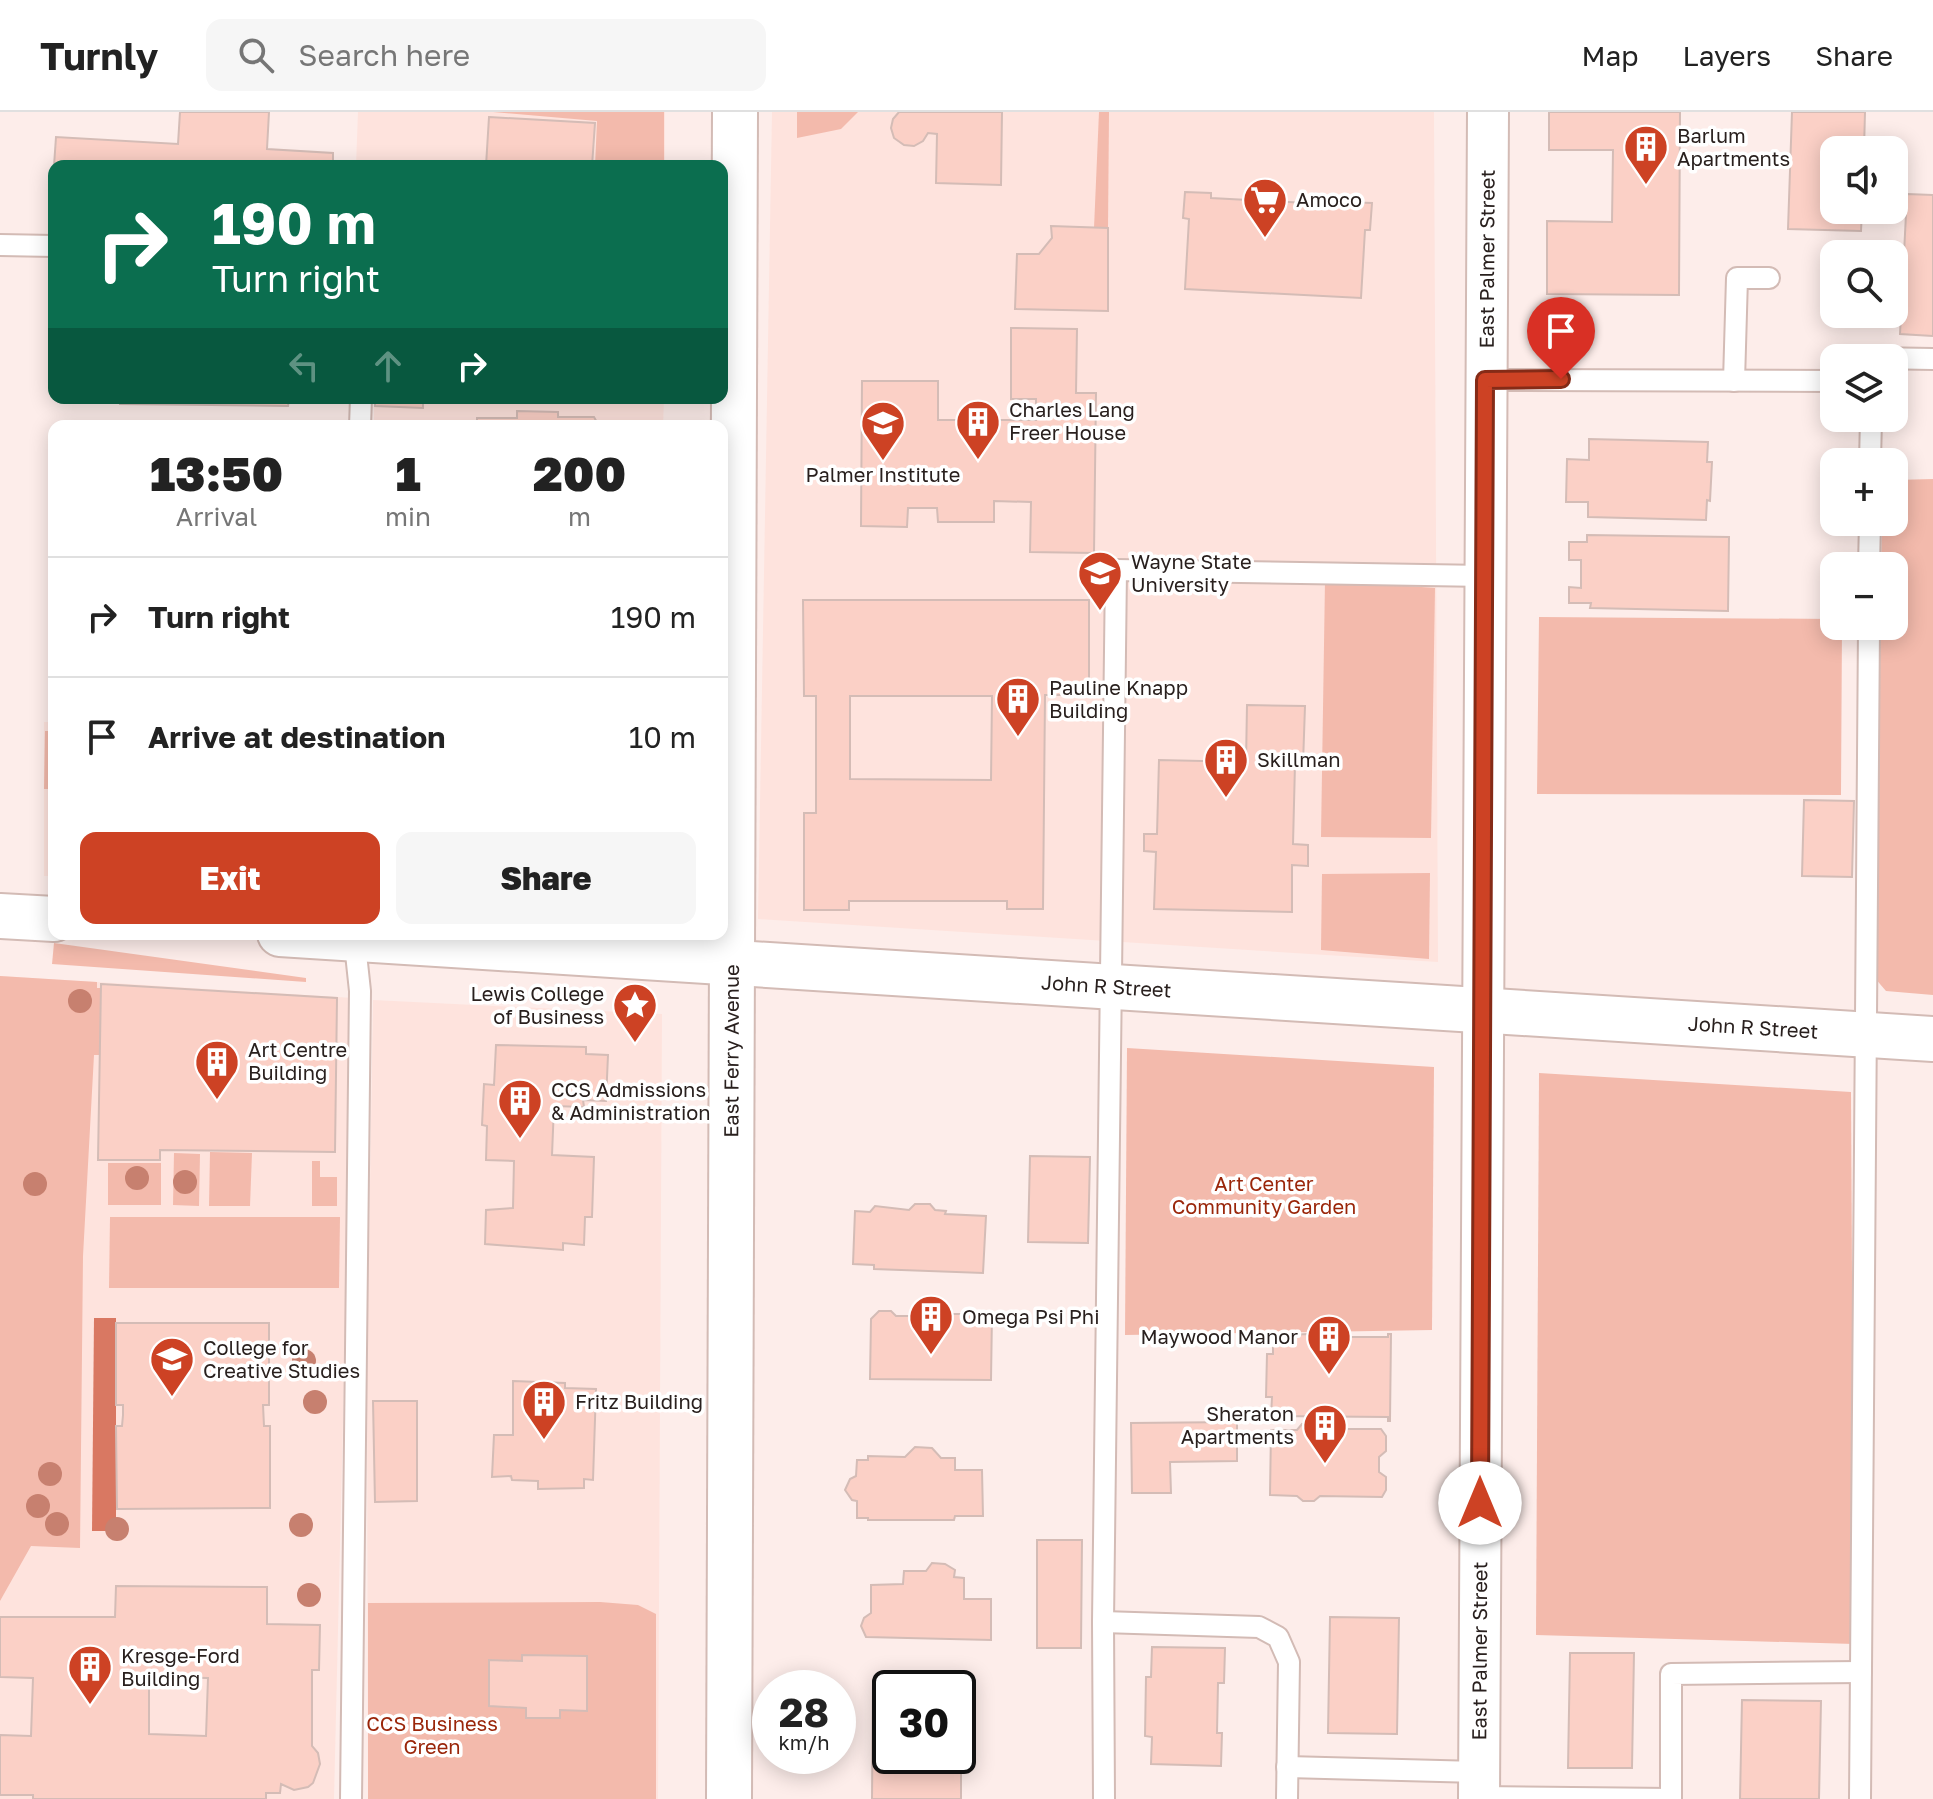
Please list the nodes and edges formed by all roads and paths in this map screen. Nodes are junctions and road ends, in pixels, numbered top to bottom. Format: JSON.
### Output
{"nodes":[{"id":1,"x":735,"y":112,"type":"edge"},
{"id":2,"x":1488,"y":112,"type":"edge"},
{"id":3,"x":0,"y":245,"type":"edge"},
{"id":4,"x":48,"y":246,"type":"edge"},
{"id":5,"x":1769,"y":278,"type":"dead end"},
{"id":6,"x":1908,"y":359,"type":"edge"},
{"id":7,"x":1933,"y":359,"type":"edge"},
{"id":8,"x":1485,"y":380,"type":"junction"},
{"id":9,"x":1734,"y":381,"type":"junction"},
{"id":10,"x":1820,"y":381,"type":"edge"},
{"id":11,"x":1486,"y":576,"type":"junction"},
{"id":12,"x":1869,"y":640,"type":"edge"},
{"id":13,"x":0,"y":916,"type":"edge"},
{"id":14,"x":48,"y":919,"type":"edge"},
{"id":15,"x":354,"y":940,"type":"edge"},
{"id":16,"x":410,"y":940,"type":"edge"},
{"id":17,"x":731,"y":963,"type":"junction"},
{"id":18,"x":1109,"y":987,"type":"junction"},
{"id":19,"x":1484,"y":1011,"type":"junction"},
{"id":20,"x":1864,"y":1034,"type":"junction"},
{"id":21,"x":1933,"y":1039,"type":"edge"},
{"id":22,"x":1103,"y":1622,"type":"junction"},
{"id":23,"x":1861,"y":1672,"type":"junction"},
{"id":24,"x":1287,"y":1767,"type":"junction"},
{"id":25,"x":1478,"y":1789,"type":"edge"},
{"id":26,"x":351,"y":1799,"type":"edge"},
{"id":27,"x":729,"y":1799,"type":"edge"},
{"id":28,"x":1104,"y":1799,"type":"edge"},
{"id":29,"x":1287,"y":1799,"type":"edge"},
{"id":30,"x":1671,"y":1799,"type":"edge"},
{"id":31,"x":1860,"y":1799,"type":"edge"}],
"edges":[{"from":1,"to":17,"type":"street","name":"East Ferry Avenue"},
{"from":2,"to":8,"type":"street","name":"East Palmer Street"},
{"from":3,"to":4,"type":"lane"},
{"from":5,"to":9,"type":"lane"},
{"from":6,"to":7,"type":"lane"},
{"from":8,"to":9,"type":"lane"},
{"from":8,"to":11,"type":"street","name":"East Palmer Street"},
{"from":9,"to":10,"type":"lane"},
{"from":11,"to":18,"type":"lane"},
{"from":11,"to":19,"type":"street","name":"East Palmer Street"},
{"from":12,"to":20,"type":"lane"},
{"from":13,"to":14,"type":"street"},
{"from":15,"to":26,"type":"lane"},
{"from":16,"to":17,"type":"street","name":"John R Street"},
{"from":17,"to":18,"type":"street","name":"John R Street"},
{"from":17,"to":27,"type":"street","name":"East Ferry Avenue"},
{"from":18,"to":19,"type":"street","name":"John R Street"},
{"from":18,"to":22,"type":"lane"},
{"from":19,"to":20,"type":"street","name":"John R Street"},
{"from":19,"to":25,"type":"street","name":"East Palmer Street"},
{"from":20,"to":21,"type":"street","name":"John R Street"},
{"from":20,"to":23,"type":"lane"},
{"from":22,"to":24,"type":"lane"},
{"from":22,"to":28,"type":"lane"},
{"from":23,"to":30,"type":"lane"},
{"from":23,"to":31,"type":"lane"},
{"from":24,"to":25,"type":"lane"},
{"from":24,"to":29,"type":"lane"},
{"from":25,"to":30,"type":"lane"}]}
